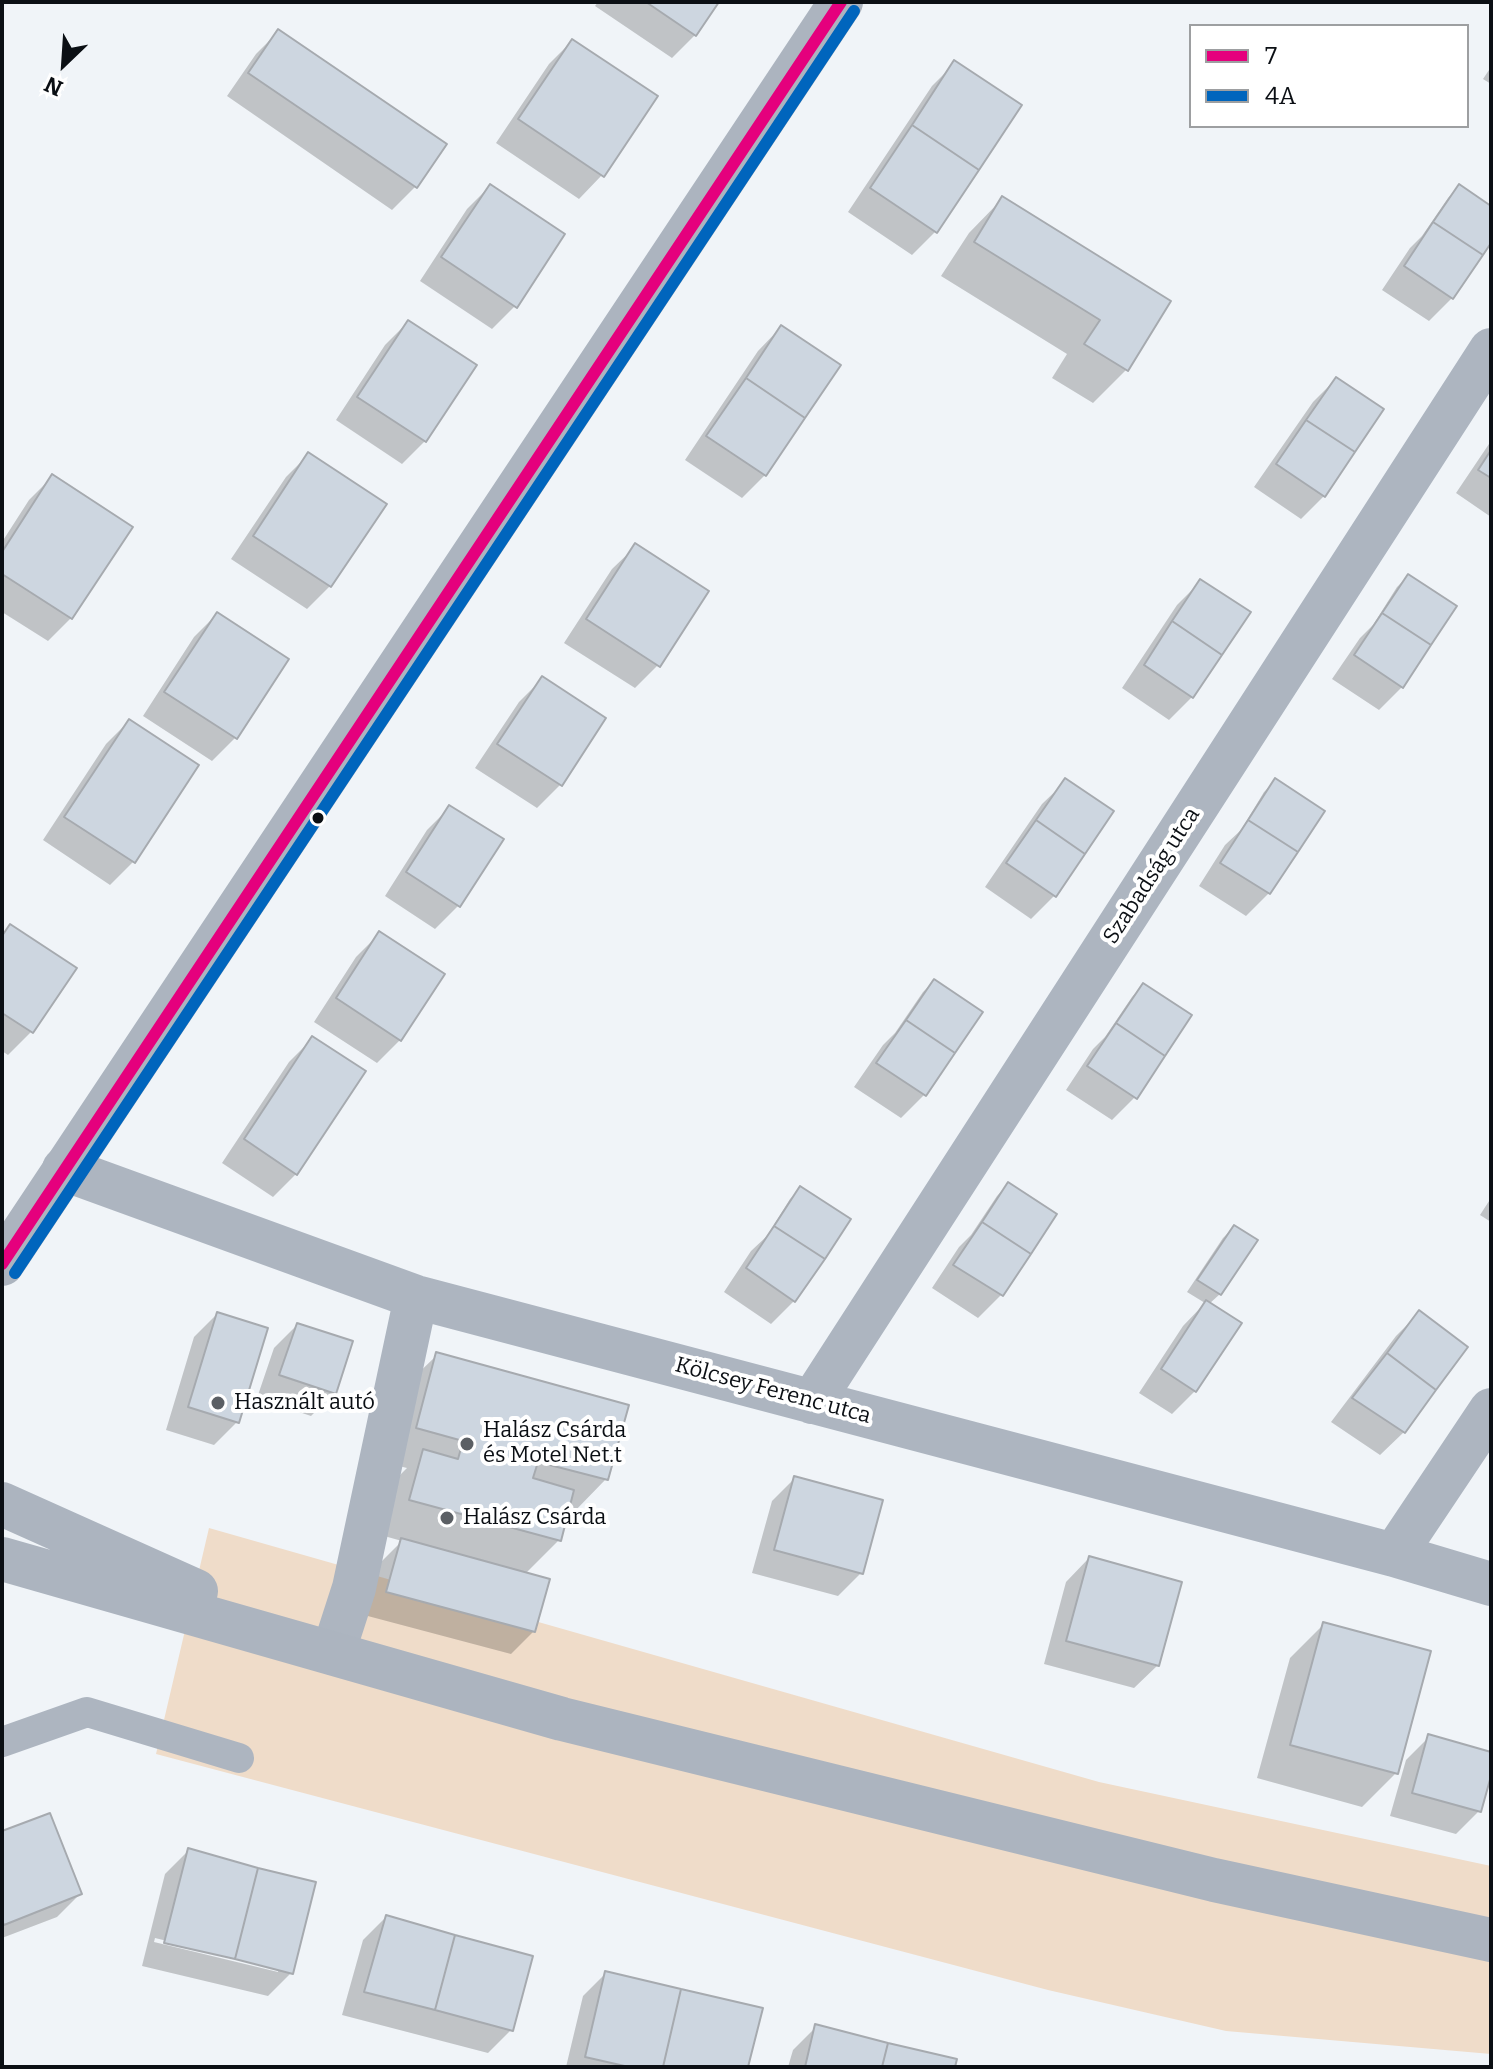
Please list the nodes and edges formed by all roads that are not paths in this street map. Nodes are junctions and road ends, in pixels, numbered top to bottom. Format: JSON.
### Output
{"nodes":[{"id":1,"x":841,"y":2,"type":"edge"},
{"id":2,"x":1491,"y":350,"type":"edge"},
{"id":3,"x":64,"y":1169,"type":"junction"},
{"id":4,"x":2,"y":1264,"type":"edge"},
{"id":5,"x":416,"y":1297,"type":"junction"},
{"id":6,"x":812,"y":1402,"type":"junction"},
{"id":7,"x":1491,"y":1410,"type":"edge"},
{"id":8,"x":2,"y":1504,"type":"edge"},
{"id":9,"x":1394,"y":1555,"type":"junction"},
{"id":10,"x":2,"y":1559,"type":"edge"},
{"id":11,"x":1491,"y":1584,"type":"edge"},
{"id":12,"x":2,"y":1590,"type":"edge"},
{"id":13,"x":333,"y":1653,"type":"junction"},
{"id":14,"x":2,"y":1742,"type":"edge"},
{"id":15,"x":239,"y":1758,"type":"dead end"},
{"id":16,"x":1491,"y":1940,"type":"edge"}],
"edges":[{"from":1,"to":3,"type":"street"},
{"from":2,"to":6,"type":"street","name":"Szabadság utca"},
{"from":3,"to":4,"type":"street"},
{"from":3,"to":5,"type":"street","name":"Kölcsey Ferenc utca"},
{"from":5,"to":6,"type":"street","name":"Kölcsey Ferenc utca"},
{"from":5,"to":13,"type":"street"},
{"from":6,"to":9,"type":"street","name":"Kölcsey Ferenc utca"},
{"from":7,"to":9,"type":"street"},
{"from":8,"to":13,"type":"street"},
{"from":9,"to":11,"type":"street","name":"Kölcsey Ferenc utca"},
{"from":10,"to":13,"type":"street"},
{"from":12,"to":13,"type":"street"},
{"from":13,"to":16,"type":"street"},
{"from":14,"to":15,"type":"lane"}]}
